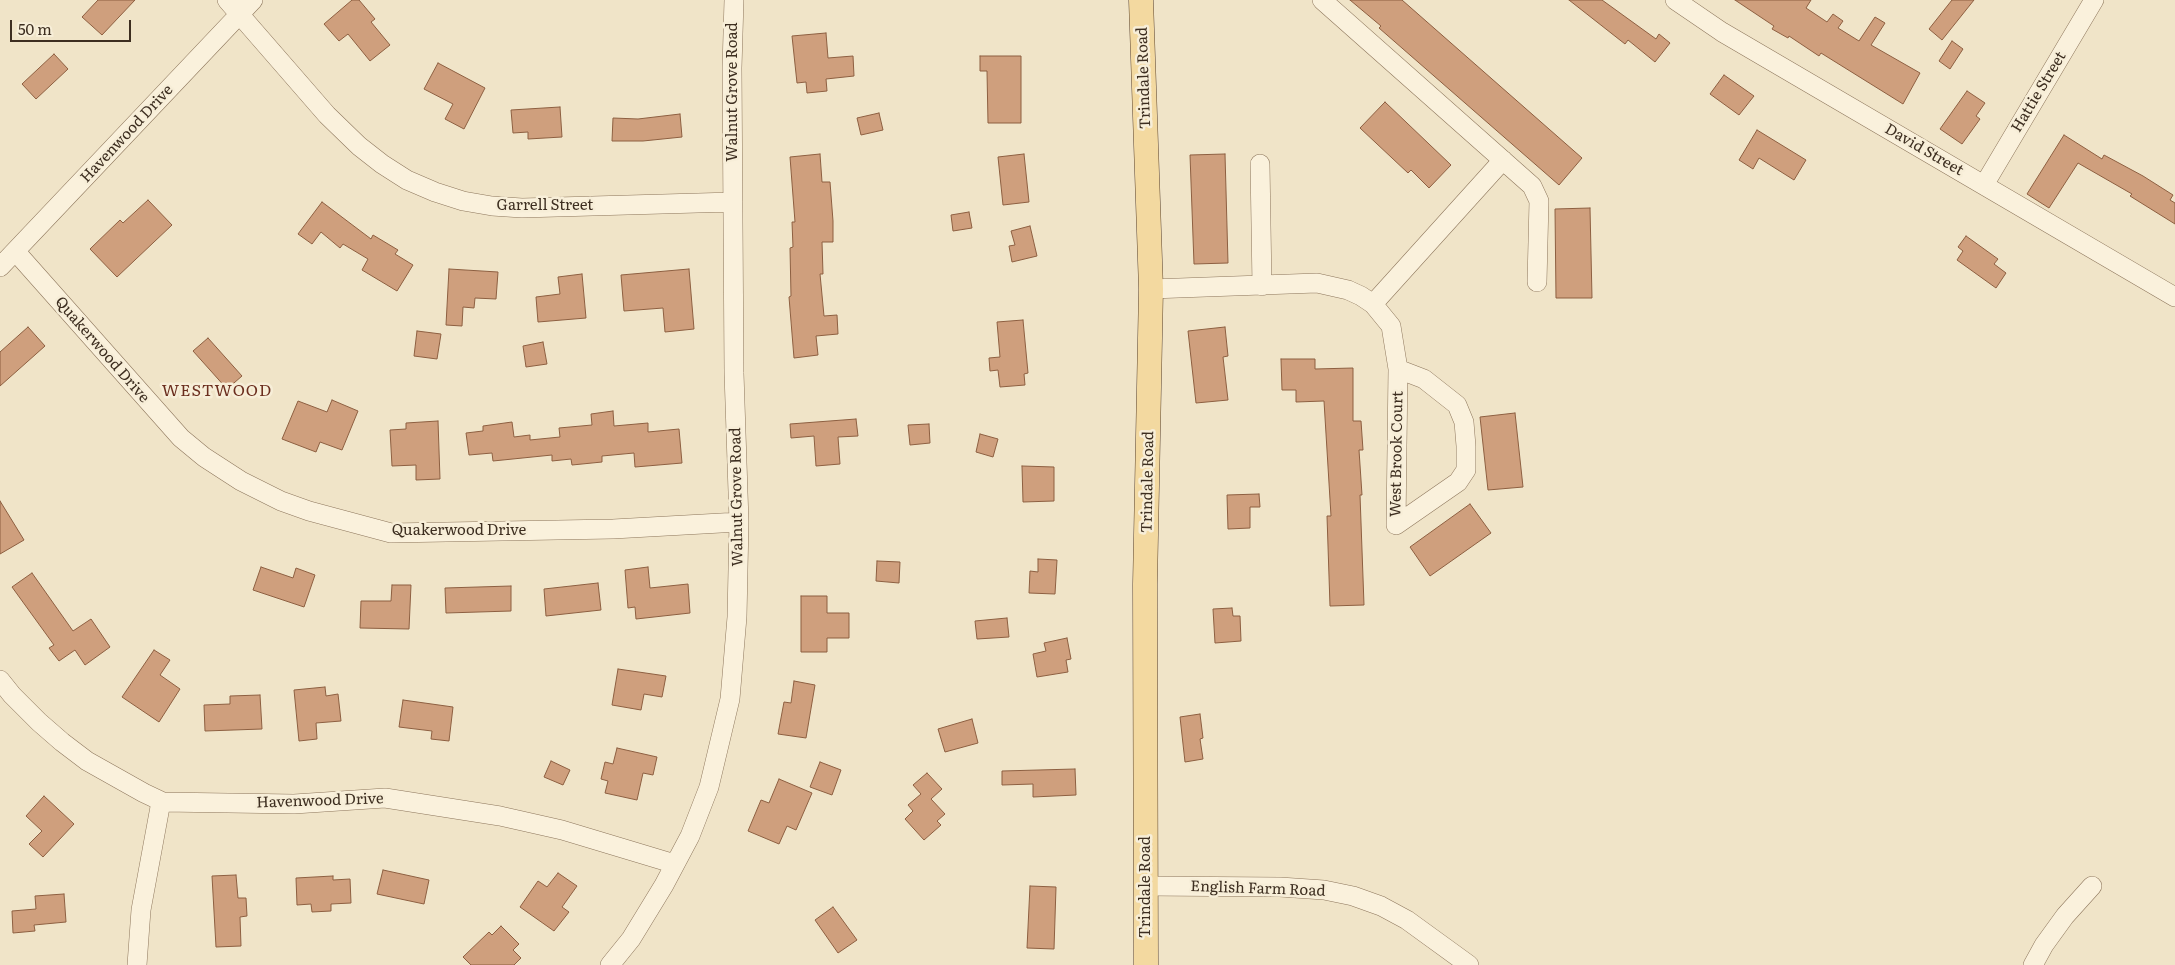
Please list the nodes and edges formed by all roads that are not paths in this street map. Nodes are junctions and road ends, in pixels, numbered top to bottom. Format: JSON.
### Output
{"nodes":[{"id":1,"x":227,"y":0,"type":"edge"},
{"id":2,"x":253,"y":0,"type":"edge"},
{"id":3,"x":734,"y":0,"type":"edge"},
{"id":4,"x":1141,"y":0,"type":"edge"},
{"id":5,"x":1322,"y":0,"type":"edge"},
{"id":6,"x":1675,"y":0,"type":"edge"},
{"id":7,"x":2094,"y":0,"type":"edge"},
{"id":8,"x":239,"y":14,"type":"junction"},
{"id":9,"x":1503,"y":160,"type":"junction"},
{"id":10,"x":1260,"y":164,"type":"dead end"},
{"id":11,"x":1984,"y":185,"type":"junction"},
{"id":12,"x":733,"y":202,"type":"junction"},
{"id":13,"x":16,"y":252,"type":"junction"},
{"id":14,"x":0,"y":267,"type":"edge"},
{"id":15,"x":1537,"y":282,"type":"dead end"},
{"id":16,"x":1262,"y":286,"type":"junction"},
{"id":17,"x":1152,"y":288,"type":"junction"},
{"id":18,"x":2175,"y":297,"type":"edge"},
{"id":19,"x":1373,"y":304,"type":"junction"},
{"id":20,"x":1398,"y":369,"type":"junction"},
{"id":21,"x":739,"y":522,"type":"junction"},
{"id":22,"x":0,"y":680,"type":"edge"},
{"id":23,"x":163,"y":802,"type":"junction"},
{"id":24,"x":676,"y":864,"type":"junction"},
{"id":25,"x":1146,"y":886,"type":"junction"},
{"id":26,"x":2092,"y":886,"type":"dead end"},
{"id":27,"x":137,"y":965,"type":"edge"},
{"id":28,"x":610,"y":965,"type":"edge"},
{"id":29,"x":1146,"y":965,"type":"edge"},
{"id":30,"x":1469,"y":965,"type":"edge"},
{"id":31,"x":2033,"y":965,"type":"edge"}],
"edges":[{"from":1,"to":8,"type":"street","name":"Garrell Street"},
{"from":2,"to":8,"type":"street","name":"Havenwood Drive"},
{"from":3,"to":12,"type":"street","name":"Walnut Grove Road"},
{"from":4,"to":17,"type":"main road","name":"Trindale Road"},
{"from":5,"to":9,"type":"street"},
{"from":6,"to":11,"type":"street","name":"David Street"},
{"from":7,"to":11,"type":"street","name":"Hattie Street"},
{"from":8,"to":12,"type":"street","name":"Garrell Street"},
{"from":8,"to":13,"type":"street","name":"Havenwood Drive"},
{"from":9,"to":15,"type":"street"},
{"from":9,"to":19,"type":"street"},
{"from":10,"to":16,"type":"street"},
{"from":11,"to":18,"type":"street","name":"David Street"},
{"from":12,"to":21,"type":"street","name":"Walnut Grove Road"},
{"from":13,"to":14,"type":"street","name":"Havenwood Drive"},
{"from":13,"to":21,"type":"street","name":"Quakerwood Drive"},
{"from":16,"to":17,"type":"street","name":"West Brook Court"},
{"from":16,"to":19,"type":"street","name":"West Brook Court"},
{"from":17,"to":25,"type":"main road","name":"Trindale Road"},
{"from":19,"to":20,"type":"street","name":"West Brook Court"},
{"from":20,"to":20,"type":"street","name":"West Brook Court"},
{"from":21,"to":24,"type":"street","name":"Walnut Grove Road"},
{"from":22,"to":23,"type":"street","name":"Havenwood Drive"},
{"from":23,"to":24,"type":"street","name":"Havenwood Drive"},
{"from":23,"to":27,"type":"street"},
{"from":24,"to":28,"type":"street","name":"Walnut Grove Road"},
{"from":25,"to":29,"type":"main road","name":"Trindale Road"},
{"from":25,"to":30,"type":"street","name":"English Farm Road"},
{"from":26,"to":31,"type":"street"}]}
